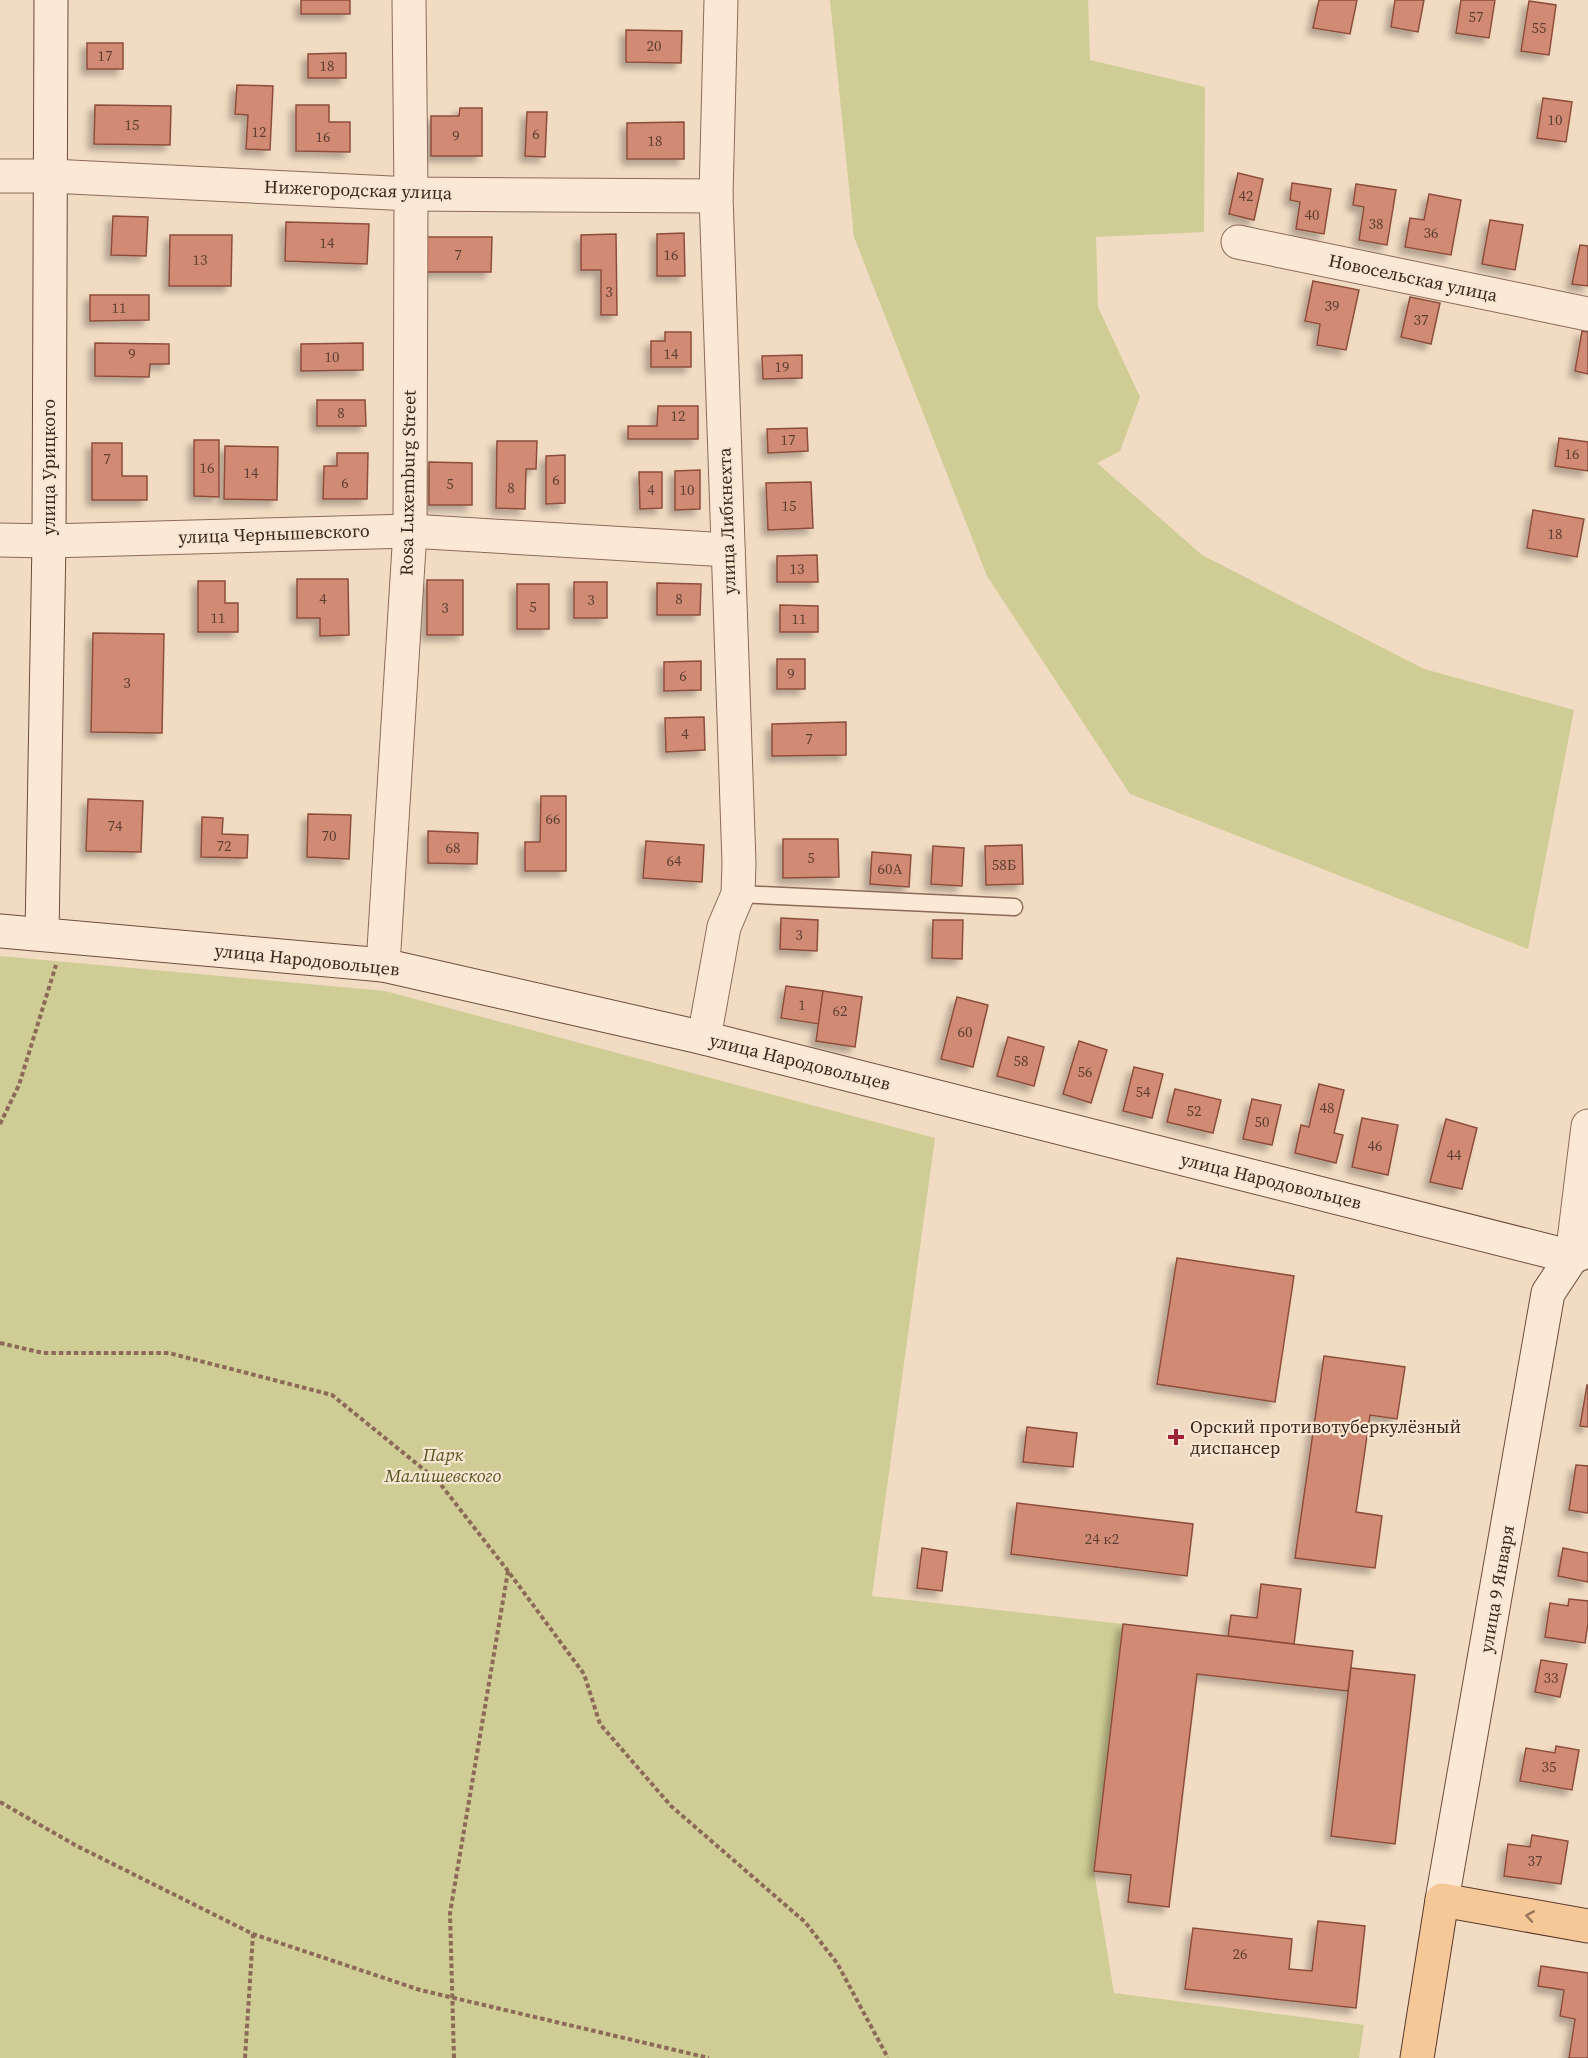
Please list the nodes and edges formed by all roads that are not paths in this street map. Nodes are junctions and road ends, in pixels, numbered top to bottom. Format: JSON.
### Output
{"nodes":[{"id":1,"x":51,"y":0,"type":"edge"},
{"id":2,"x":409,"y":0,"type":"edge"},
{"id":3,"x":721,"y":0,"type":"edge"},
{"id":4,"x":0,"y":176,"type":"edge"},
{"id":5,"x":51,"y":176,"type":"junction"},
{"id":6,"x":411,"y":194,"type":"junction"},
{"id":7,"x":716,"y":196,"type":"junction"},
{"id":8,"x":1238,"y":242,"type":"dead end"},
{"id":9,"x":1588,"y":314,"type":"edge"},
{"id":10,"x":410,"y":531,"type":"junction"},
{"id":11,"x":0,"y":540,"type":"edge"},
{"id":12,"x":49,"y":540,"type":"junction"},
{"id":13,"x":728,"y":550,"type":"junction"},
{"id":14,"x":738,"y":894,"type":"junction"},
{"id":15,"x":1014,"y":907,"type":"dead end"},
{"id":16,"x":0,"y":931,"type":"edge"},
{"id":17,"x":49,"y":948,"type":"junction"},
{"id":18,"x":383,"y":965,"type":"junction"},
{"id":19,"x":704,"y":1038,"type":"junction"},
{"id":20,"x":1588,"y":1126,"type":"edge"},
{"id":21,"x":1580,"y":1254,"type":"edge"},
{"id":22,"x":1442,"y":1900,"type":"junction"},
{"id":23,"x":1588,"y":1926,"type":"edge"},
{"id":24,"x":1417,"y":2058,"type":"edge"}],
"edges":[{"from":1,"to":5,"type":"street","name":"улица Урицкого"},
{"from":2,"to":6,"type":"street","name":"Rosa Luxemburg Street"},
{"from":3,"to":7,"type":"street","name":"улица Либкнехта"},
{"from":4,"to":5,"type":"street","name":"Нижегородская улица"},
{"from":5,"to":6,"type":"street","name":"Нижегородская улица"},
{"from":5,"to":12,"type":"street","name":"улица Урицкого"},
{"from":6,"to":7,"type":"street","name":"Нижегородская улица"},
{"from":6,"to":10,"type":"street","name":"Rosa Luxemburg Street"},
{"from":7,"to":13,"type":"street","name":"улица Либкнехта"},
{"from":8,"to":9,"type":"street","name":"Новосельская улица"},
{"from":10,"to":12,"type":"street","name":"улица Чернышевского"},
{"from":10,"to":13,"type":"street","name":"улица Чернышевского"},
{"from":10,"to":18,"type":"street","name":"Rosa Luxemburg Street"},
{"from":11,"to":12,"type":"street","name":"улица Чернышевского"},
{"from":12,"to":17,"type":"street","name":"улица Урицкого"},
{"from":13,"to":14,"type":"street","name":"улица Либкнехта"},
{"from":14,"to":15,"type":"lane"},
{"from":14,"to":19,"type":"street","name":"улица Либкнехта"},
{"from":16,"to":17,"type":"street","name":"улица Народовольцев"},
{"from":17,"to":18,"type":"street","name":"улица Народовольцев"},
{"from":18,"to":19,"type":"street","name":"улица Народовольцев"},
{"from":19,"to":21,"type":"street","name":"улица Народовольцев"},
{"from":20,"to":21,"type":"street","name":"улица 9 Января"},
{"from":21,"to":22,"type":"street","name":"улица 9 Января"},
{"from":23,"to":22,"type":"main road","one_way":true},
{"from":22,"to":24,"type":"main road","name":"улица 9 Января"}]}
